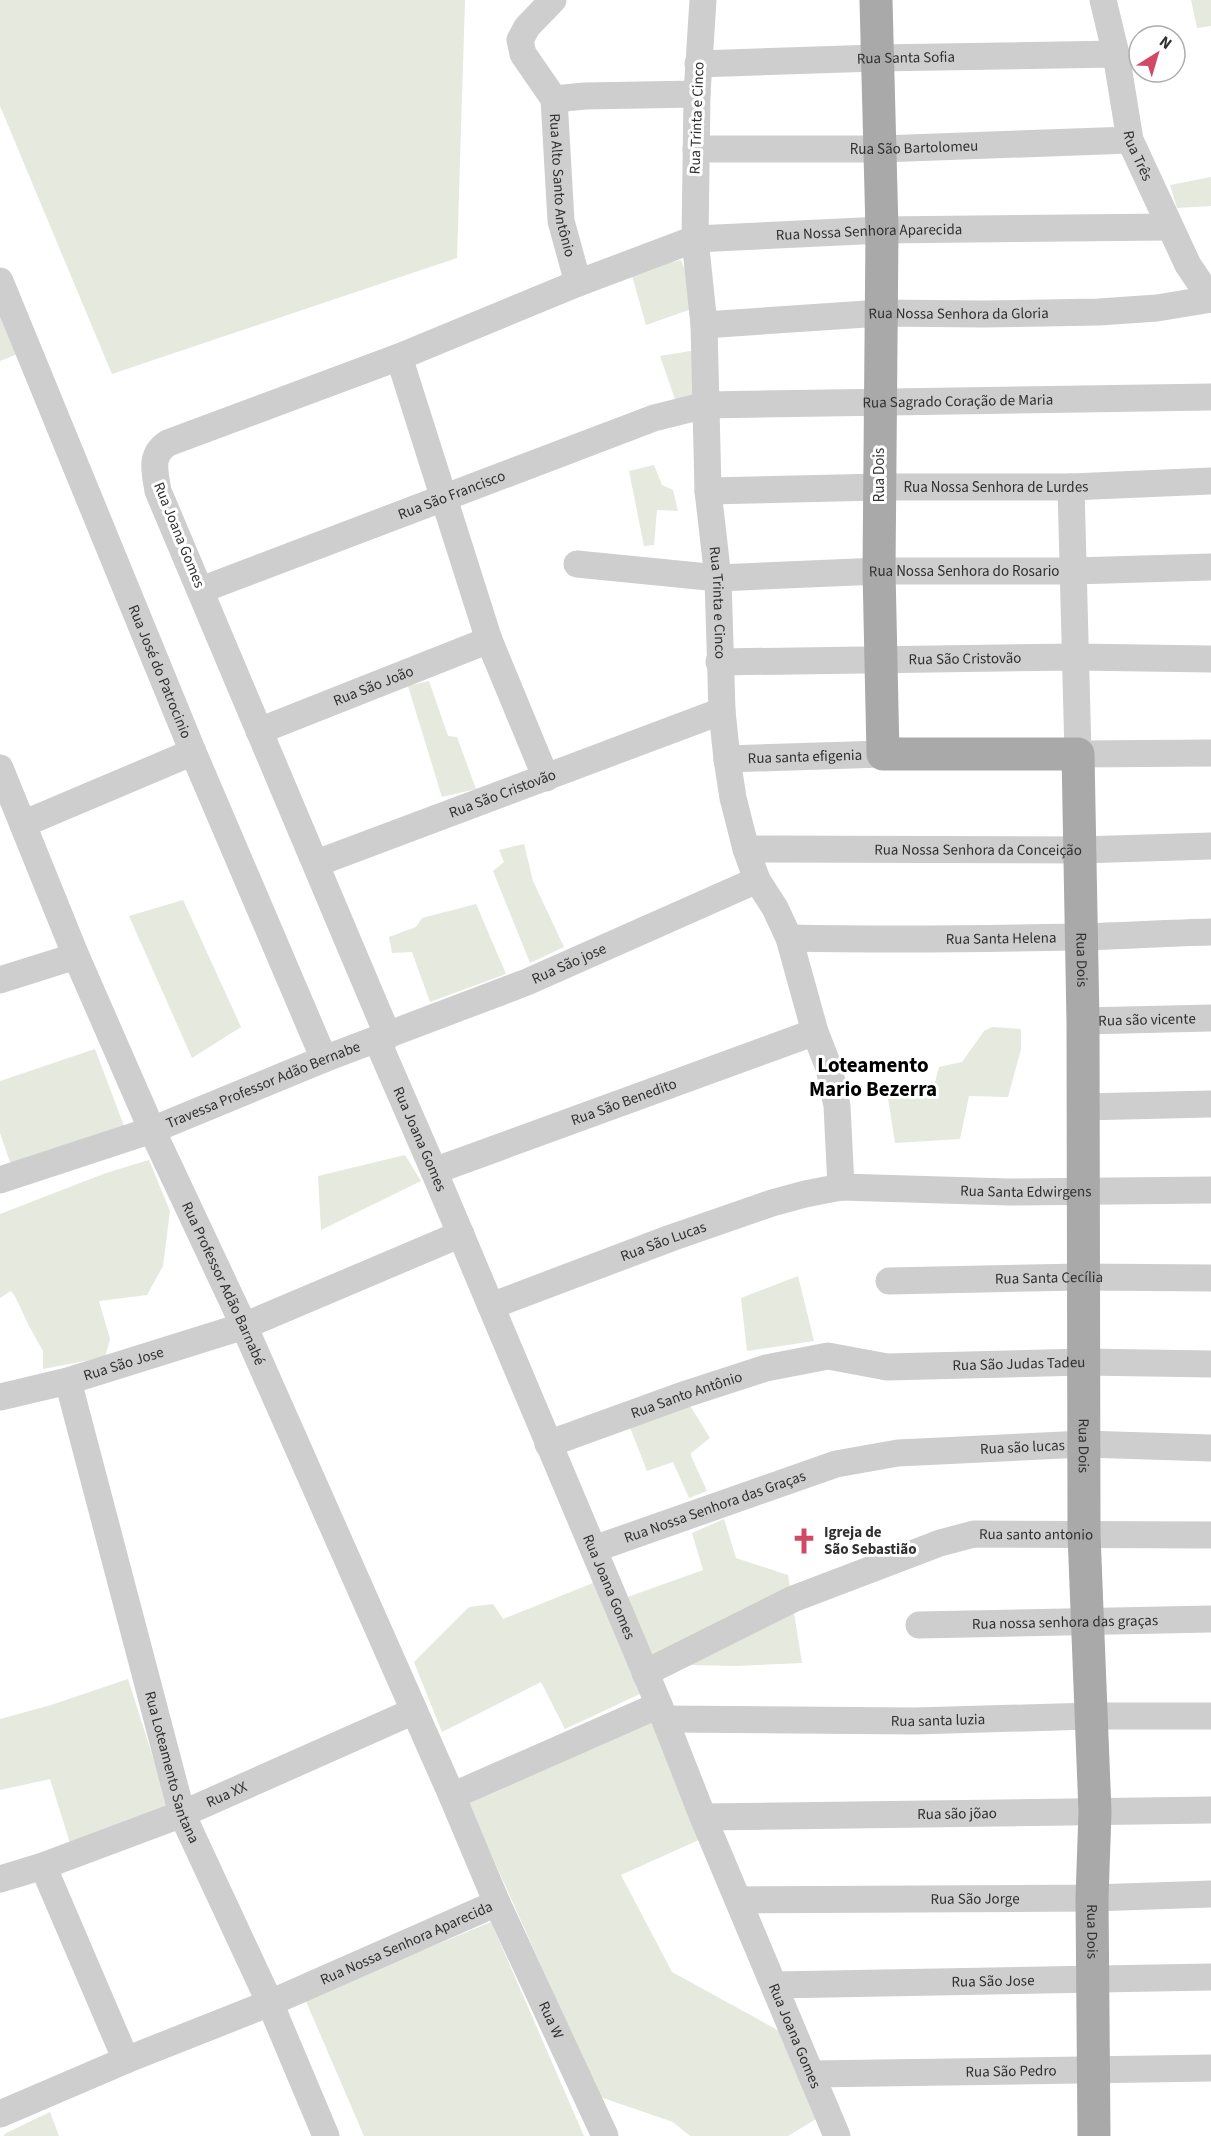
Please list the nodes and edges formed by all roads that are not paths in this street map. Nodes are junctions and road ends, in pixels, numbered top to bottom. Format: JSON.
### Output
{"nodes":[{"id":1,"x":553,"y":0,"type":"edge"},
{"id":2,"x":703,"y":0,"type":"edge"},
{"id":3,"x":876,"y":0,"type":"edge"},
{"id":4,"x":1103,"y":0,"type":"edge"},
{"id":5,"x":1116,"y":54,"type":"junction"},
{"id":6,"x":876,"y":58,"type":"junction"},
{"id":7,"x":698,"y":64,"type":"junction"},
{"id":8,"x":697,"y":94,"type":"junction"},
{"id":9,"x":554,"y":99,"type":"junction"},
{"id":10,"x":1130,"y":140,"type":"junction"},
{"id":11,"x":881,"y":148,"type":"junction"},
{"id":12,"x":696,"y":149,"type":"junction"},
{"id":13,"x":1168,"y":227,"type":"junction"},
{"id":14,"x":882,"y":230,"type":"junction"},
{"id":15,"x":694,"y":239,"type":"junction"},
{"id":16,"x":0,"y":281,"type":"edge"},
{"id":17,"x":578,"y":283,"type":"junction"},
{"id":18,"x":1211,"y":299,"type":"edge"},
{"id":19,"x":881,"y":313,"type":"junction"},
{"id":20,"x":704,"y":325,"type":"junction"},
{"id":21,"x":399,"y":357,"type":"junction"},
{"id":22,"x":1211,"y":398,"type":"edge"},
{"id":23,"x":879,"y":401,"type":"junction"},
{"id":24,"x":706,"y":405,"type":"junction"},
{"id":25,"x":1211,"y":481,"type":"edge"},
{"id":26,"x":880,"y":487,"type":"junction"},
{"id":27,"x":1071,"y":487,"type":"junction"},
{"id":28,"x":708,"y":491,"type":"junction"},
{"id":29,"x":445,"y":499,"type":"junction"},
{"id":30,"x":576,"y":564,"type":"dead end"},
{"id":31,"x":1211,"y":567,"type":"edge"},
{"id":32,"x":879,"y":571,"type":"junction"},
{"id":33,"x":1074,"y":571,"type":"junction"},
{"id":34,"x":718,"y":578,"type":"junction"},
{"id":35,"x":201,"y":590,"type":"junction"},
{"id":36,"x":489,"y":640,"type":"junction"},
{"id":37,"x":1076,"y":657,"type":"junction"},
{"id":38,"x":1211,"y":659,"type":"edge"},
{"id":39,"x":882,"y":660,"type":"junction"},
{"id":40,"x":719,"y":663,"type":"junction"},
{"id":41,"x":722,"y":711,"type":"junction"},
{"id":42,"x":259,"y":731,"type":"junction"},
{"id":43,"x":193,"y":752,"type":"junction"},
{"id":44,"x":1211,"y":753,"type":"edge"},
{"id":45,"x":883,"y":754,"type":"junction"},
{"id":46,"x":1078,"y":754,"type":"junction"},
{"id":47,"x":727,"y":759,"type":"junction"},
{"id":48,"x":0,"y":768,"type":"edge"},
{"id":49,"x":546,"y":778,"type":"junction"},
{"id":50,"x":23,"y":824,"type":"junction"},
{"id":51,"x":1211,"y":846,"type":"edge"},
{"id":52,"x":746,"y":849,"type":"junction"},
{"id":53,"x":1080,"y":850,"type":"junction"},
{"id":54,"x":317,"y":863,"type":"junction"},
{"id":55,"x":757,"y":880,"type":"junction"},
{"id":56,"x":1211,"y":932,"type":"edge"},
{"id":57,"x":1082,"y":937,"type":"junction"},
{"id":58,"x":789,"y":938,"type":"junction"},
{"id":59,"x":76,"y":956,"type":"junction"},
{"id":60,"x":0,"y":980,"type":"edge"},
{"id":61,"x":1211,"y":1018,"type":"edge"},
{"id":62,"x":1083,"y":1021,"type":"junction"},
{"id":63,"x":815,"y":1032,"type":"junction"},
{"id":64,"x":383,"y":1038,"type":"junction"},
{"id":65,"x":324,"y":1059,"type":"junction"},
{"id":66,"x":1211,"y":1104,"type":"edge"},
{"id":67,"x":1082,"y":1107,"type":"junction"},
{"id":68,"x":152,"y":1130,"type":"junction"},
{"id":69,"x":434,"y":1171,"type":"junction"},
{"id":70,"x":0,"y":1180,"type":"edge"},
{"id":71,"x":841,"y":1187,"type":"junction"},
{"id":72,"x":1211,"y":1190,"type":"edge"},
{"id":73,"x":1082,"y":1191,"type":"junction"},
{"id":74,"x":461,"y":1234,"type":"junction"},
{"id":75,"x":1084,"y":1277,"type":"junction"},
{"id":76,"x":1211,"y":1278,"type":"edge"},
{"id":77,"x":889,"y":1281,"type":"dead end"},
{"id":78,"x":491,"y":1306,"type":"junction"},
{"id":79,"x":244,"y":1326,"type":"junction"},
{"id":80,"x":828,"y":1356,"type":"joint"},
{"id":81,"x":1083,"y":1362,"type":"junction"},
{"id":82,"x":1211,"y":1364,"type":"edge"},
{"id":83,"x":68,"y":1381,"type":"junction"},
{"id":84,"x":0,"y":1397,"type":"edge"},
{"id":85,"x":549,"y":1444,"type":"junction"},
{"id":86,"x":1084,"y":1444,"type":"junction"},
{"id":87,"x":1211,"y":1448,"type":"edge"},
{"id":88,"x":836,"y":1464,"type":"joint"},
{"id":89,"x":1084,"y":1534,"type":"junction"},
{"id":90,"x":1211,"y":1535,"type":"edge"},
{"id":91,"x":594,"y":1549,"type":"junction"},
{"id":92,"x":1211,"y":1619,"type":"edge"},
{"id":93,"x":1086,"y":1620,"type":"junction"},
{"id":94,"x":919,"y":1625,"type":"dead end"},
{"id":95,"x":645,"y":1673,"type":"junction"},
{"id":96,"x":414,"y":1711,"type":"junction"},
{"id":97,"x":662,"y":1712,"type":"junction"},
{"id":98,"x":1091,"y":1716,"type":"junction"},
{"id":99,"x":1211,"y":1716,"type":"edge"},
{"id":100,"x":452,"y":1796,"type":"junction"},
{"id":101,"x":1211,"y":1810,"type":"edge"},
{"id":102,"x":1095,"y":1812,"type":"junction"},
{"id":103,"x":182,"y":1814,"type":"junction"},
{"id":104,"x":703,"y":1817,"type":"junction"},
{"id":105,"x":43,"y":1866,"type":"junction"},
{"id":106,"x":0,"y":1879,"type":"edge"},
{"id":107,"x":1211,"y":1894,"type":"edge"},
{"id":108,"x":1092,"y":1898,"type":"junction"},
{"id":109,"x":739,"y":1900,"type":"junction"},
{"id":110,"x":497,"y":1903,"type":"junction"},
{"id":111,"x":1211,"y":1977,"type":"edge"},
{"id":112,"x":1094,"y":1978,"type":"junction"},
{"id":113,"x":775,"y":1985,"type":"junction"},
{"id":114,"x":270,"y":2003,"type":"junction"},
{"id":115,"x":126,"y":2060,"type":"junction"},
{"id":116,"x":1211,"y":2068,"type":"edge"},
{"id":117,"x":1093,"y":2070,"type":"junction"},
{"id":118,"x":811,"y":2074,"type":"junction"},
{"id":119,"x":0,"y":2114,"type":"edge"},
{"id":120,"x":326,"y":2136,"type":"edge"},
{"id":121,"x":605,"y":2136,"type":"edge"},
{"id":122,"x":837,"y":2136,"type":"edge"},
{"id":123,"x":1094,"y":2136,"type":"edge"}],
"edges":[{"from":1,"to":9,"type":"street","name":"Rua Alto Santo Antônio"},
{"from":2,"to":7,"type":"street","name":"Rua Trinta e Cinco"},
{"from":3,"to":6,"type":"main road","name":"Rua Dois"},
{"from":4,"to":5,"type":"street","name":"Rua Três"},
{"from":5,"to":6,"type":"street","name":"Rua Santa Sofia"},
{"from":5,"to":10,"type":"street","name":"Rua Três"},
{"from":6,"to":7,"type":"street","name":"Rua Santa Sofia"},
{"from":6,"to":11,"type":"main road","name":"Rua Dois"},
{"from":7,"to":8,"type":"street","name":"Rua Trinta e Cinco"},
{"from":8,"to":9,"type":"street"},
{"from":8,"to":12,"type":"street","name":"Rua Trinta e Cinco"},
{"from":9,"to":17,"type":"street","name":"Rua Alto Santo Antônio"},
{"from":10,"to":11,"type":"street","name":"Rua São Bartolomeu"},
{"from":10,"to":13,"type":"street","name":"Rua Três"},
{"from":11,"to":12,"type":"street","name":"Rua São Bartolomeu"},
{"from":11,"to":14,"type":"main road","name":"Rua Dois"},
{"from":12,"to":15,"type":"street","name":"Rua Trinta e Cinco"},
{"from":13,"to":14,"type":"street","name":"Rua Nossa Senhora Aparecida"},
{"from":13,"to":18,"type":"street","name":"Rua Três"},
{"from":14,"to":15,"type":"street","name":"Rua Nossa Senhora Aparecida"},
{"from":14,"to":19,"type":"main road","name":"Rua Dois"},
{"from":15,"to":17,"type":"street","name":"Rua Nossa Senhora Aparecida"},
{"from":15,"to":20,"type":"street","name":"Rua Trinta e Cinco"},
{"from":16,"to":43,"type":"street","name":"Rua José do Patrocinio"},
{"from":17,"to":21,"type":"street","name":"Rua Joana Gomes"},
{"from":18,"to":19,"type":"street","name":"Rua Nossa Senhora da Gloria"},
{"from":19,"to":20,"type":"street","name":"Rua Nossa Senhora da Gloria"},
{"from":19,"to":23,"type":"main road","name":"Rua Dois"},
{"from":20,"to":24,"type":"street","name":"Rua Trinta e Cinco"},
{"from":21,"to":29,"type":"street"},
{"from":21,"to":35,"type":"street","name":"Rua Joana Gomes"},
{"from":22,"to":23,"type":"street","name":"Rua Sagrado Coração de Maria"},
{"from":23,"to":24,"type":"street","name":"Rua Sagrado Coração de Maria"},
{"from":23,"to":26,"type":"main road","name":"Rua Dois"},
{"from":24,"to":28,"type":"street","name":"Rua Trinta e Cinco"},
{"from":24,"to":29,"type":"street","name":"Rua São Francisco"},
{"from":25,"to":27,"type":"street","name":"Rua Nossa Senhora de Lurdes"},
{"from":26,"to":27,"type":"street","name":"Rua Nossa Senhora de Lurdes"},
{"from":26,"to":28,"type":"street","name":"Rua Nossa Senhora de Lurdes"},
{"from":26,"to":32,"type":"main road","name":"Rua Dois"},
{"from":27,"to":33,"type":"street","name":"Rua Dois"},
{"from":28,"to":34,"type":"street","name":"Rua Trinta e Cinco"},
{"from":29,"to":35,"type":"street","name":"Rua São Francisco"},
{"from":29,"to":36,"type":"street"},
{"from":30,"to":34,"type":"street"},
{"from":31,"to":33,"type":"street","name":"Rua Nossa Senhora do Rosario"},
{"from":32,"to":33,"type":"street","name":"Rua Nossa Senhora do Rosario"},
{"from":32,"to":34,"type":"street","name":"Rua Nossa Senhora do Rosario"},
{"from":32,"to":39,"type":"main road","name":"Rua Dois"},
{"from":33,"to":37,"type":"street","name":"Rua Dois"},
{"from":34,"to":40,"type":"street","name":"Rua Trinta e Cinco"},
{"from":35,"to":42,"type":"street","name":"Rua Joana Gomes"},
{"from":36,"to":42,"type":"street","name":"Rua São João"},
{"from":36,"to":49,"type":"street"},
{"from":37,"to":38,"type":"street","name":"Rua São Cristovão"},
{"from":37,"to":39,"type":"street","name":"Rua São Cristovão"},
{"from":37,"to":46,"type":"street","name":"Rua Dois"},
{"from":39,"to":40,"type":"street","name":"Rua São Cristovão"},
{"from":39,"to":45,"type":"main road","name":"Rua Dois"},
{"from":40,"to":41,"type":"street","name":"Rua Trinta e Cinco"},
{"from":41,"to":47,"type":"street","name":"Rua Trinta e Cinco"},
{"from":41,"to":49,"type":"street","name":"Rua São Cristovão"},
{"from":42,"to":54,"type":"street","name":"Rua Joana Gomes"},
{"from":43,"to":50,"type":"street"},
{"from":43,"to":65,"type":"street","name":"Rua José do Patrocinio"},
{"from":44,"to":46,"type":"street"},
{"from":45,"to":46,"type":"main road"},
{"from":45,"to":47,"type":"street","name":"Rua santa efigenia"},
{"from":46,"to":53,"type":"main road","name":"Rua Dois"},
{"from":47,"to":52,"type":"street","name":"Rua Trinta e Cinco"},
{"from":48,"to":50,"type":"street","name":"Rua Professor Adão Barnabé"},
{"from":49,"to":54,"type":"street","name":"Rua São Cristovão"},
{"from":50,"to":59,"type":"street","name":"Rua Professor Adão Barnabé"},
{"from":51,"to":53,"type":"street","name":"Rua Nossa Senhora da Conceição"},
{"from":52,"to":53,"type":"street","name":"Rua Nossa Senhora da Conceição"},
{"from":52,"to":55,"type":"street","name":"Rua Trinta e Cinco"},
{"from":53,"to":57,"type":"main road","name":"Rua Dois"},
{"from":54,"to":64,"type":"street","name":"Rua Joana Gomes"},
{"from":55,"to":58,"type":"street","name":"Rua Trinta e Cinco"},
{"from":55,"to":64,"type":"street","name":"Rua São jose"},
{"from":56,"to":57,"type":"street","name":"Rua Santa Helena"},
{"from":57,"to":58,"type":"street","name":"Rua Santa Helena"},
{"from":57,"to":62,"type":"main road","name":"Rua Dois"},
{"from":58,"to":63,"type":"street","name":"Rua Trinta e Cinco"},
{"from":59,"to":60,"type":"street"},
{"from":59,"to":68,"type":"street","name":"Rua Professor Adão Barnabé"},
{"from":61,"to":62,"type":"street","name":"Rua são vicente"},
{"from":62,"to":67,"type":"main road","name":"Rua Dois"},
{"from":63,"to":69,"type":"street","name":"Rua São Benedito"},
{"from":63,"to":71,"type":"street","name":"Rua Trinta e Cinco"},
{"from":64,"to":65,"type":"street","name":"Travessa Professor Adão Bernabe"},
{"from":64,"to":69,"type":"street","name":"Rua Joana Gomes"},
{"from":65,"to":68,"type":"street","name":"Travessa Professor Adão Bernabe"},
{"from":66,"to":67,"type":"street"},
{"from":67,"to":73,"type":"main road","name":"Rua Dois"},
{"from":68,"to":70,"type":"street","name":"Travessa Professor Adão Bernabe"},
{"from":68,"to":79,"type":"street","name":"Rua Professor Adão Barnabé"},
{"from":69,"to":74,"type":"street","name":"Rua Joana Gomes"},
{"from":71,"to":73,"type":"street","name":"Rua Santa Edwirgens"},
{"from":71,"to":78,"type":"street","name":"Rua São Lucas"},
{"from":72,"to":73,"type":"street","name":"Rua Santa Edwirgens"},
{"from":73,"to":75,"type":"main road","name":"Rua Dois"},
{"from":74,"to":78,"type":"street","name":"Rua Joana Gomes"},
{"from":74,"to":79,"type":"street","name":"Rua São Jose"},
{"from":75,"to":76,"type":"street","name":"Rua Santa Cecília"},
{"from":75,"to":77,"type":"street","name":"Rua Santa Cecília"},
{"from":75,"to":81,"type":"main road","name":"Rua Dois"},
{"from":78,"to":85,"type":"street","name":"Rua Joana Gomes"},
{"from":79,"to":83,"type":"street","name":"Rua São Jose"},
{"from":79,"to":96,"type":"street","name":"Rua Professor Adão Barnabé"},
{"from":80,"to":81,"type":"street","name":"Rua São Judas Tadeu"},
{"from":80,"to":85,"type":"street","name":"Rua Santo Antônio"},
{"from":81,"to":82,"type":"street","name":"Rua São Judas Tadeu"},
{"from":81,"to":86,"type":"main road","name":"Rua Dois"},
{"from":83,"to":84,"type":"street","name":"Rua São Jose"},
{"from":83,"to":103,"type":"street","name":"Rua Loteamento Santana"},
{"from":85,"to":91,"type":"street","name":"Rua Joana Gomes"},
{"from":86,"to":87,"type":"street","name":"Rua são lucas"},
{"from":86,"to":88,"type":"street","name":"Rua são lucas"},
{"from":86,"to":89,"type":"main road","name":"Rua Dois"},
{"from":88,"to":91,"type":"street","name":"Rua Nossa Senhora das Graças"},
{"from":89,"to":90,"type":"street","name":"Rua santo antonio"},
{"from":89,"to":93,"type":"main road","name":"Rua Dois"},
{"from":89,"to":95,"type":"street","name":"Rua santo antonio"},
{"from":91,"to":95,"type":"street","name":"Rua Joana Gomes"},
{"from":92,"to":93,"type":"street","name":"Rua nossa senhora das graças"},
{"from":93,"to":94,"type":"street","name":"Rua nossa senhora das graças"},
{"from":93,"to":98,"type":"main road","name":"Rua Dois"},
{"from":95,"to":97,"type":"street","name":"Rua Joana Gomes"},
{"from":96,"to":100,"type":"street","name":"Rua Professor Adão Barnabé"},
{"from":96,"to":103,"type":"street","name":"Rua XX"},
{"from":97,"to":98,"type":"street","name":"Rua santa luzia"},
{"from":97,"to":100,"type":"street"},
{"from":97,"to":104,"type":"street","name":"Rua Joana Gomes"},
{"from":98,"to":99,"type":"street","name":"Rua santa luzia"},
{"from":98,"to":102,"type":"main road","name":"Rua Dois"},
{"from":100,"to":110,"type":"street","name":"Rua Nossa Senhora Aparecida"},
{"from":101,"to":102,"type":"street","name":"Rua são jõao"},
{"from":102,"to":104,"type":"street","name":"Rua são jõao"},
{"from":102,"to":108,"type":"main road","name":"Rua Dois"},
{"from":103,"to":105,"type":"street","name":"Rua XX"},
{"from":103,"to":114,"type":"street","name":"Rua Loteamento Santana"},
{"from":104,"to":109,"type":"street","name":"Rua Joana Gomes"},
{"from":105,"to":106,"type":"street","name":"Rua XX"},
{"from":105,"to":115,"type":"street"},
{"from":107,"to":108,"type":"street","name":"Rua São Jorge"},
{"from":108,"to":109,"type":"street","name":"Rua São Jorge"},
{"from":108,"to":112,"type":"main road","name":"Rua Dois"},
{"from":109,"to":113,"type":"street","name":"Rua Joana Gomes"},
{"from":110,"to":114,"type":"street","name":"Rua Nossa Senhora Aparecida"},
{"from":110,"to":121,"type":"street","name":"Rua W"},
{"from":111,"to":112,"type":"street","name":"Rua São Jose"},
{"from":112,"to":113,"type":"street","name":"Rua São Jose"},
{"from":112,"to":117,"type":"main road","name":"Rua Dois"},
{"from":113,"to":118,"type":"street","name":"Rua Joana Gomes"},
{"from":114,"to":115,"type":"street","name":"Rua Nossa Senhora Aparecida"},
{"from":114,"to":120,"type":"street","name":"Rua Loteamento Santana"},
{"from":115,"to":119,"type":"street","name":"Rua Nossa Senhora Aparecida"},
{"from":116,"to":117,"type":"street","name":"Rua São Pedro"},
{"from":117,"to":118,"type":"street","name":"Rua São Pedro"},
{"from":117,"to":123,"type":"main road","name":"Rua Dois"},
{"from":118,"to":122,"type":"street","name":"Rua Joana Gomes"}]}
